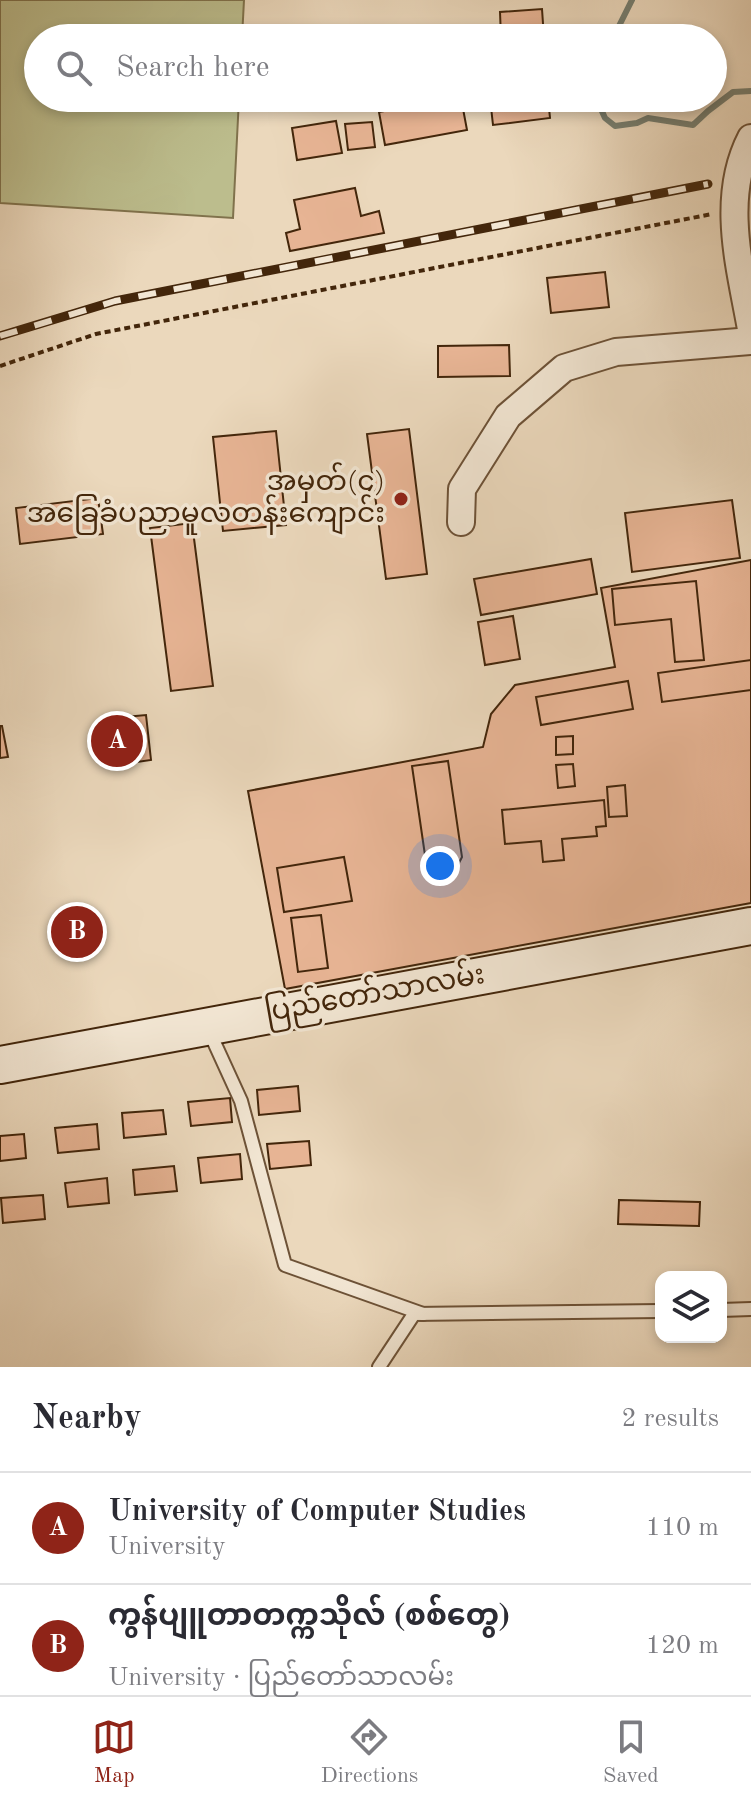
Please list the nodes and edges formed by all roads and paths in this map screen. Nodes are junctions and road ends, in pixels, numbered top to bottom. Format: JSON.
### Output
{"nodes":[{"id":1,"x":751,"y":138,"type":"edge"},
{"id":2,"x":734,"y":210,"type":"junction"},
{"id":3,"x":751,"y":329,"type":"edge"},
{"id":4,"x":751,"y":341,"type":"edge"},
{"id":5,"x":0,"y":366,"type":"edge"},
{"id":6,"x":461,"y":522,"type":"dead end"},
{"id":7,"x":751,"y":926,"type":"edge"},
{"id":8,"x":207,"y":1026,"type":"junction"},
{"id":9,"x":0,"y":1065,"type":"edge"},
{"id":10,"x":751,"y":1309,"type":"edge"},
{"id":11,"x":727,"y":1310,"type":"edge"},
{"id":12,"x":655,"y":1311,"type":"edge"},
{"id":13,"x":423,"y":1314,"type":"junction"},
{"id":14,"x":379,"y":1367,"type":"edge"}],
"edges":[{"from":1,"to":2,"type":"street"},
{"from":2,"to":3,"type":"street"},
{"from":2,"to":5,"type":"path"},
{"from":4,"to":6,"type":"street"},
{"from":7,"to":8,"type":"street","name":"ပြည်တော်သာလမ်း"},
{"from":8,"to":9,"type":"street","name":"ပြည်တော်သာလမ်း"},
{"from":8,"to":13,"type":"lane"},
{"from":10,"to":11,"type":"lane"},
{"from":12,"to":13,"type":"lane"},
{"from":13,"to":14,"type":"lane"}]}
